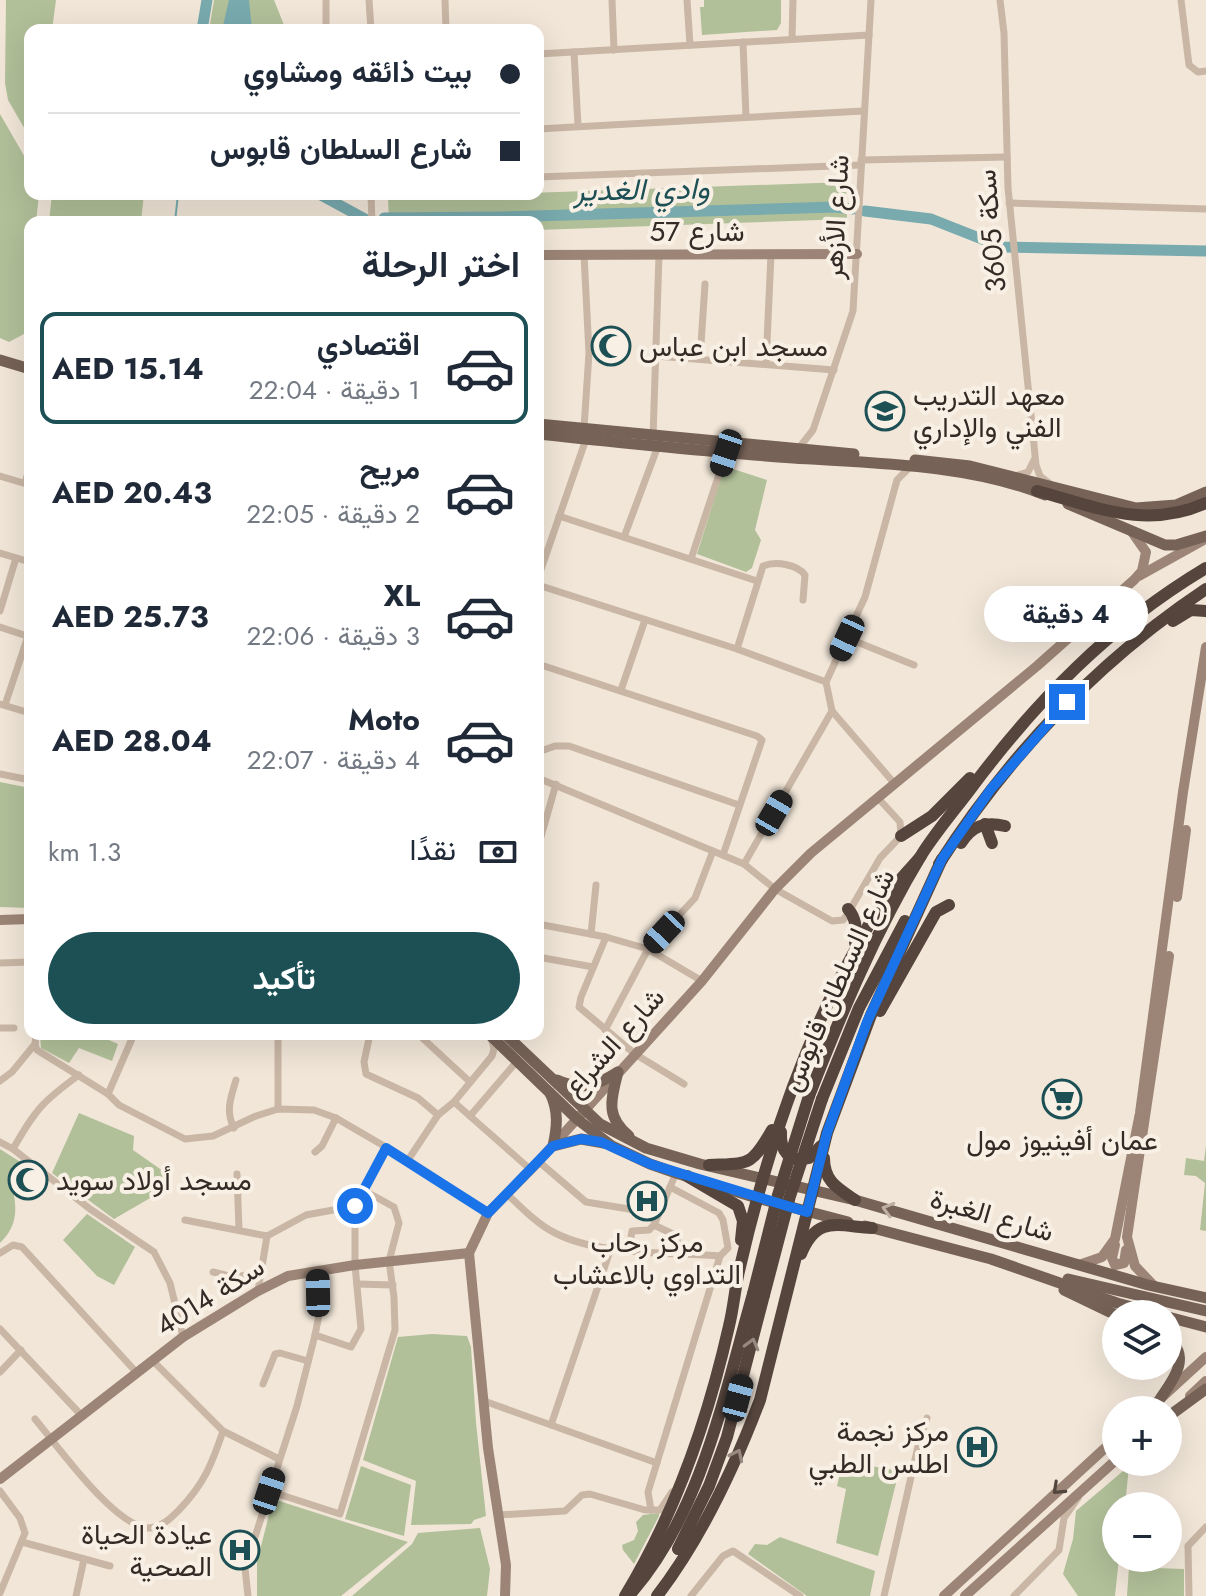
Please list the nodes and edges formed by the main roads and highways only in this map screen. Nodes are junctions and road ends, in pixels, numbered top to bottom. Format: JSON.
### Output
{"nodes":[{"id":1,"x":2,"y":360,"type":"edge"},
{"id":2,"x":24,"y":361,"type":"edge"},
{"id":3,"x":24,"y":367,"type":"edge"},
{"id":4,"x":544,"y":425,"type":"edge"},
{"id":5,"x":544,"y":434,"type":"edge"},
{"id":6,"x":585,"y":434,"type":"junction"},
{"id":7,"x":656,"y":441,"type":"junction"},
{"id":8,"x":1037,"y":491,"type":"junction"},
{"id":9,"x":1206,"y":492,"type":"edge"},
{"id":10,"x":1206,"y":503,"type":"edge"},
{"id":11,"x":1206,"y":538,"type":"edge"},
{"id":12,"x":1206,"y":568,"type":"edge"},
{"id":13,"x":1206,"y":589,"type":"edge"},
{"id":14,"x":1206,"y":611,"type":"edge"},
{"id":15,"x":1091,"y":678,"type":"junction"},
{"id":16,"x":1008,"y":738,"type":"junction"},
{"id":17,"x":985,"y":824,"type":"junction"},
{"id":18,"x":1005,"y":826,"type":"dead end"},
{"id":19,"x":901,"y":836,"type":"road end"},
{"id":20,"x":992,"y":843,"type":"dead end"},
{"id":21,"x":921,"y":856,"type":"junction"},
{"id":22,"x":942,"y":859,"type":"junction"},
{"id":23,"x":949,"y":905,"type":"dead end"},
{"id":24,"x":848,"y":909,"type":"road end"},
{"id":25,"x":918,"y":909,"type":"junction"},
{"id":26,"x":848,"y":963,"type":"junction"},
{"id":27,"x":495,"y":1040,"type":"edge"},
{"id":28,"x":510,"y":1040,"type":"edge"},
{"id":29,"x":860,"y":1045,"type":"junction"},
{"id":30,"x":548,"y":1082,"type":"junction"},
{"id":31,"x":815,"y":1098,"type":"junction"},
{"id":32,"x":781,"y":1113,"type":"junction"},
{"id":33,"x":580,"y":1114,"type":"junction"},
{"id":34,"x":828,"y":1131,"type":"junction"},
{"id":35,"x":612,"y":1146,"type":"junction"},
{"id":36,"x":646,"y":1148,"type":"junction"},
{"id":37,"x":709,"y":1165,"type":"junction"},
{"id":38,"x":682,"y":1174,"type":"junction"},
{"id":39,"x":764,"y":1177,"type":"junction"},
{"id":40,"x":812,"y":1190,"type":"junction"},
{"id":41,"x":757,"y":1198,"type":"junction"},
{"id":42,"x":855,"y":1200,"type":"junction"},
{"id":43,"x":807,"y":1212,"type":"junction"},
{"id":44,"x":872,"y":1228,"type":"junction"},
{"id":45,"x":746,"y":1247,"type":"junction"},
{"id":46,"x":740,"y":1267,"type":"junction"},
{"id":47,"x":1016,"y":1267,"type":"junction"},
{"id":48,"x":790,"y":1274,"type":"junction"},
{"id":49,"x":759,"y":1295,"type":"junction"},
{"id":50,"x":1206,"y":1298,"type":"edge"},
{"id":51,"x":1109,"y":1300,"type":"edge"},
{"id":52,"x":1102,"y":1308,"type":"edge"},
{"id":53,"x":1206,"y":1311,"type":"edge"},
{"id":54,"x":1182,"y":1321,"type":"edge"},
{"id":55,"x":1206,"y":1327,"type":"edge"},
{"id":56,"x":1206,"y":1389,"type":"edge"},
{"id":57,"x":1182,"y":1406,"type":"edge"},
{"id":58,"x":627,"y":1596,"type":"edge"},
{"id":59,"x":649,"y":1596,"type":"edge"},
{"id":60,"x":657,"y":1596,"type":"edge"}],
"edges":[{"from":1,"to":2,"type":"main road"},
{"from":1,"to":3,"type":"main road"},
{"from":4,"to":6,"type":"main road"},
{"from":5,"to":6,"type":"main road"},
{"from":6,"to":7,"type":"main road"},
{"from":7,"to":8,"type":"main road"},
{"from":7,"to":9,"type":"main road"},
{"from":8,"to":10,"type":"highway"},
{"from":8,"to":11,"type":"main road"},
{"from":12,"to":16,"type":"highway","name":"شارع السلطان قابوس"},
{"from":13,"to":15,"type":"highway","name":"شارع السلطان قابوس"},
{"from":14,"to":15,"type":"highway"},
{"from":15,"to":22,"type":"highway","name":"شارع السلطان قابوس"},
{"from":16,"to":19,"type":"highway"},
{"from":16,"to":21,"type":"highway","name":"شارع السلطان قابوس"},
{"from":17,"to":18,"type":"highway"},
{"from":17,"to":20,"type":"highway"},
{"from":17,"to":25,"type":"highway"},
{"from":21,"to":26,"type":"highway"},
{"from":21,"to":31,"type":"highway","name":"شارع السلطان قابوس"},
{"from":22,"to":25,"type":"highway"},
{"from":22,"to":31,"type":"highway","name":"شارع السلطان قابوس"},
{"from":23,"to":29,"type":"highway"},
{"from":24,"to":26,"type":"highway"},
{"from":25,"to":29,"type":"highway"},
{"from":26,"to":32,"type":"highway"},
{"from":27,"to":30,"type":"main road"},
{"from":28,"to":30,"type":"main road"},
{"from":29,"to":34,"type":"highway"},
{"from":30,"to":33,"type":"main road"},
{"from":30,"to":35,"type":"main road"},
{"from":30,"to":36,"type":"main road"},
{"from":31,"to":49,"type":"highway","name":"شارع السلطان قابوس","bridge":true},
{"from":32,"to":34,"type":"highway"},
{"from":32,"to":37,"type":"highway"},
{"from":32,"to":39,"type":"highway"},
{"from":33,"to":35,"type":"main road"},
{"from":33,"to":36,"type":"main road"},
{"from":34,"to":40,"type":"highway"},
{"from":34,"to":42,"type":"highway"},
{"from":35,"to":38,"type":"main road","name":"شارع الغبرة"},
{"from":36,"to":37,"type":"main road","name":"شارع الغبرة"},
{"from":37,"to":39,"type":"main road","name":"شارع الغبرة"},
{"from":38,"to":41,"type":"main road","name":"شارع الغبرة"},
{"from":38,"to":46,"type":"highway"},
{"from":39,"to":40,"type":"main road","name":"شارع الغبرة"},
{"from":39,"to":41,"type":"highway"},
{"from":40,"to":42,"type":"main road","name":"شارع الغبرة"},
{"from":40,"to":43,"type":"highway"},
{"from":41,"to":43,"type":"main road","name":"شارع الغبرة"},
{"from":41,"to":45,"type":"highway"},
{"from":50,"to":42,"type":"main road","name":"شارع الغبرة","one_way":true},
{"from":43,"to":44,"type":"main road","name":"شارع الغبرة"},
{"from":43,"to":48,"type":"highway"},
{"from":44,"to":47,"type":"main road","name":"شارع الغبرة"},
{"from":44,"to":48,"type":"highway"},
{"from":45,"to":46,"type":"highway"},
{"from":45,"to":48,"type":"highway"},
{"from":46,"to":58,"type":"highway"},
{"from":47,"to":51,"type":"main road","name":"شارع الغبرة"},
{"from":47,"to":52,"type":"main road"},
{"from":47,"to":53,"type":"main road"},
{"from":60,"to":48,"type":"highway","one_way":true},
{"from":49,"to":58,"type":"highway","name":"شارع السلطان قابوس"},
{"from":59,"to":49,"type":"highway","name":"شارع السلطان قابوس","one_way":true},
{"from":54,"to":55,"type":"main road"},
{"from":56,"to":57,"type":"main road"}]}
